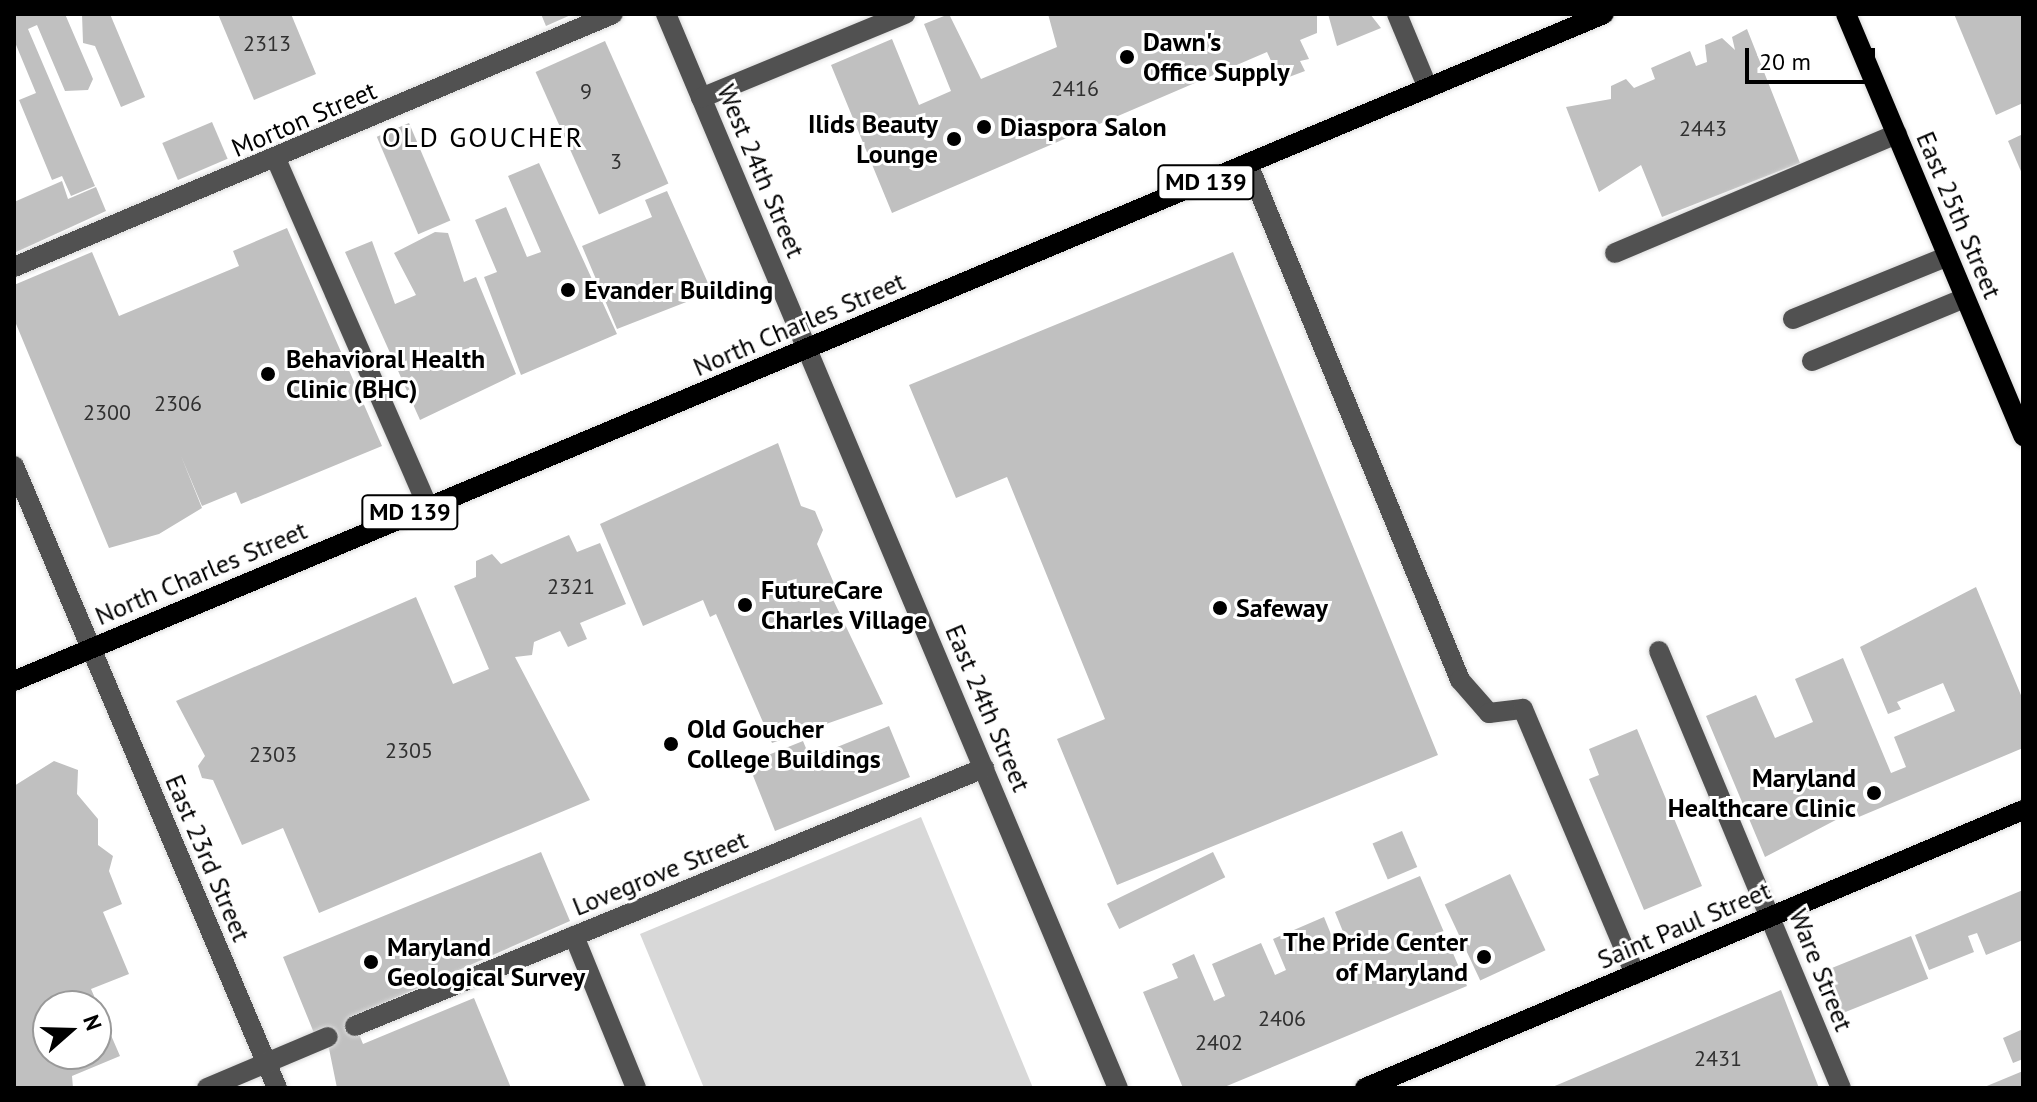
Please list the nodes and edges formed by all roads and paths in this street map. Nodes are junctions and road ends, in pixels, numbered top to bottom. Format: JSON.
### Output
{"nodes":[{"id":1,"x":613,"y":14,"type":"edge"},
{"id":2,"x":666,"y":14,"type":"edge"},
{"id":3,"x":905,"y":14,"type":"edge"},
{"id":4,"x":1397,"y":14,"type":"edge"},
{"id":5,"x":1604,"y":14,"type":"edge"},
{"id":6,"x":1846,"y":14,"type":"edge"},
{"id":7,"x":1428,"y":88,"type":"junction"},
{"id":8,"x":701,"y":98,"type":"junction"},
{"id":9,"x":1897,"y":134,"type":"junction"},
{"id":10,"x":276,"y":159,"type":"junction"},
{"id":11,"x":1248,"y":164,"type":"junction"},
{"id":12,"x":1615,"y":253,"type":"dead end"},
{"id":13,"x":1948,"y":256,"type":"junction"},
{"id":14,"x":14,"y":267,"type":"edge"},
{"id":15,"x":1965,"y":298,"type":"junction"},
{"id":16,"x":1793,"y":319,"type":"dead end"},
{"id":17,"x":809,"y":349,"type":"junction"},
{"id":18,"x":1812,"y":361,"type":"dead end"},
{"id":19,"x":2023,"y":436,"type":"edge"},
{"id":20,"x":14,"y":466,"type":"edge"},
{"id":21,"x":427,"y":505,"type":"junction"},
{"id":22,"x":90,"y":648,"type":"junction"},
{"id":23,"x":1659,"y":651,"type":"dead end"},
{"id":24,"x":14,"y":681,"type":"edge"},
{"id":25,"x":984,"y":768,"type":"junction"},
{"id":26,"x":2023,"y":810,"type":"edge"},
{"id":27,"x":1771,"y":917,"type":"junction"},
{"id":28,"x":574,"y":936,"type":"junction"},
{"id":29,"x":1635,"y":974,"type":"junction"},
{"id":30,"x":355,"y":1026,"type":"dead end"},
{"id":31,"x":328,"y":1037,"type":"dead end"},
{"id":32,"x":266,"y":1063,"type":"junction"},
{"id":33,"x":207,"y":1088,"type":"edge"},
{"id":34,"x":277,"y":1088,"type":"edge"},
{"id":35,"x":636,"y":1088,"type":"edge"},
{"id":36,"x":1118,"y":1088,"type":"edge"},
{"id":37,"x":1365,"y":1088,"type":"edge"},
{"id":38,"x":1841,"y":1088,"type":"edge"}],
"edges":[{"from":1,"to":10,"type":"street","name":"Morton Street"},
{"from":2,"to":8,"type":"street","name":"West 24th Street"},
{"from":3,"to":8,"type":"street"},
{"from":4,"to":7,"type":"street"},
{"from":5,"to":7,"type":"main road","name":"North Charles Street","number":"MD 139"},
{"from":6,"to":9,"type":"main road","name":"East 25th Street"},
{"from":7,"to":11,"type":"main road","name":"North Charles Street","number":"MD 139"},
{"from":8,"to":17,"type":"street","name":"West 24th Street"},
{"from":9,"to":12,"type":"street"},
{"from":9,"to":13,"type":"main road","name":"East 25th Street"},
{"from":10,"to":14,"type":"street","name":"Morton Street"},
{"from":10,"to":21,"type":"street"},
{"from":11,"to":17,"type":"main road","name":"North Charles Street","number":"MD 139"},
{"from":11,"to":29,"type":"street"},
{"from":13,"to":15,"type":"main road","name":"East 25th Street"},
{"from":13,"to":16,"type":"street"},
{"from":15,"to":18,"type":"street"},
{"from":15,"to":19,"type":"main road","name":"East 25th Street"},
{"from":17,"to":21,"type":"main road","name":"North Charles Street","number":"MD 139"},
{"from":17,"to":25,"type":"street","name":"East 24th Street"},
{"from":20,"to":22,"type":"street","name":"East 23rd Street"},
{"from":21,"to":22,"type":"main road","name":"North Charles Street","number":"MD 139"},
{"from":22,"to":24,"type":"main road","name":"North Charles Street","number":"MD 139"},
{"from":22,"to":32,"type":"street","name":"East 23rd Street"},
{"from":23,"to":27,"type":"street","name":"Ware Street"},
{"from":25,"to":28,"type":"street","name":"Lovegrove Street"},
{"from":25,"to":36,"type":"street","name":"East 24th Street"},
{"from":26,"to":27,"type":"main road","name":"Saint Paul Street"},
{"from":27,"to":29,"type":"main road","name":"Saint Paul Street"},
{"from":27,"to":38,"type":"street","name":"Ware Street"},
{"from":28,"to":30,"type":"street","name":"Lovegrove Street"},
{"from":28,"to":35,"type":"street"},
{"from":29,"to":37,"type":"main road","name":"Saint Paul Street"},
{"from":31,"to":32,"type":"street"},
{"from":32,"to":33,"type":"street"},
{"from":32,"to":34,"type":"street","name":"East 23rd Street"}]}
